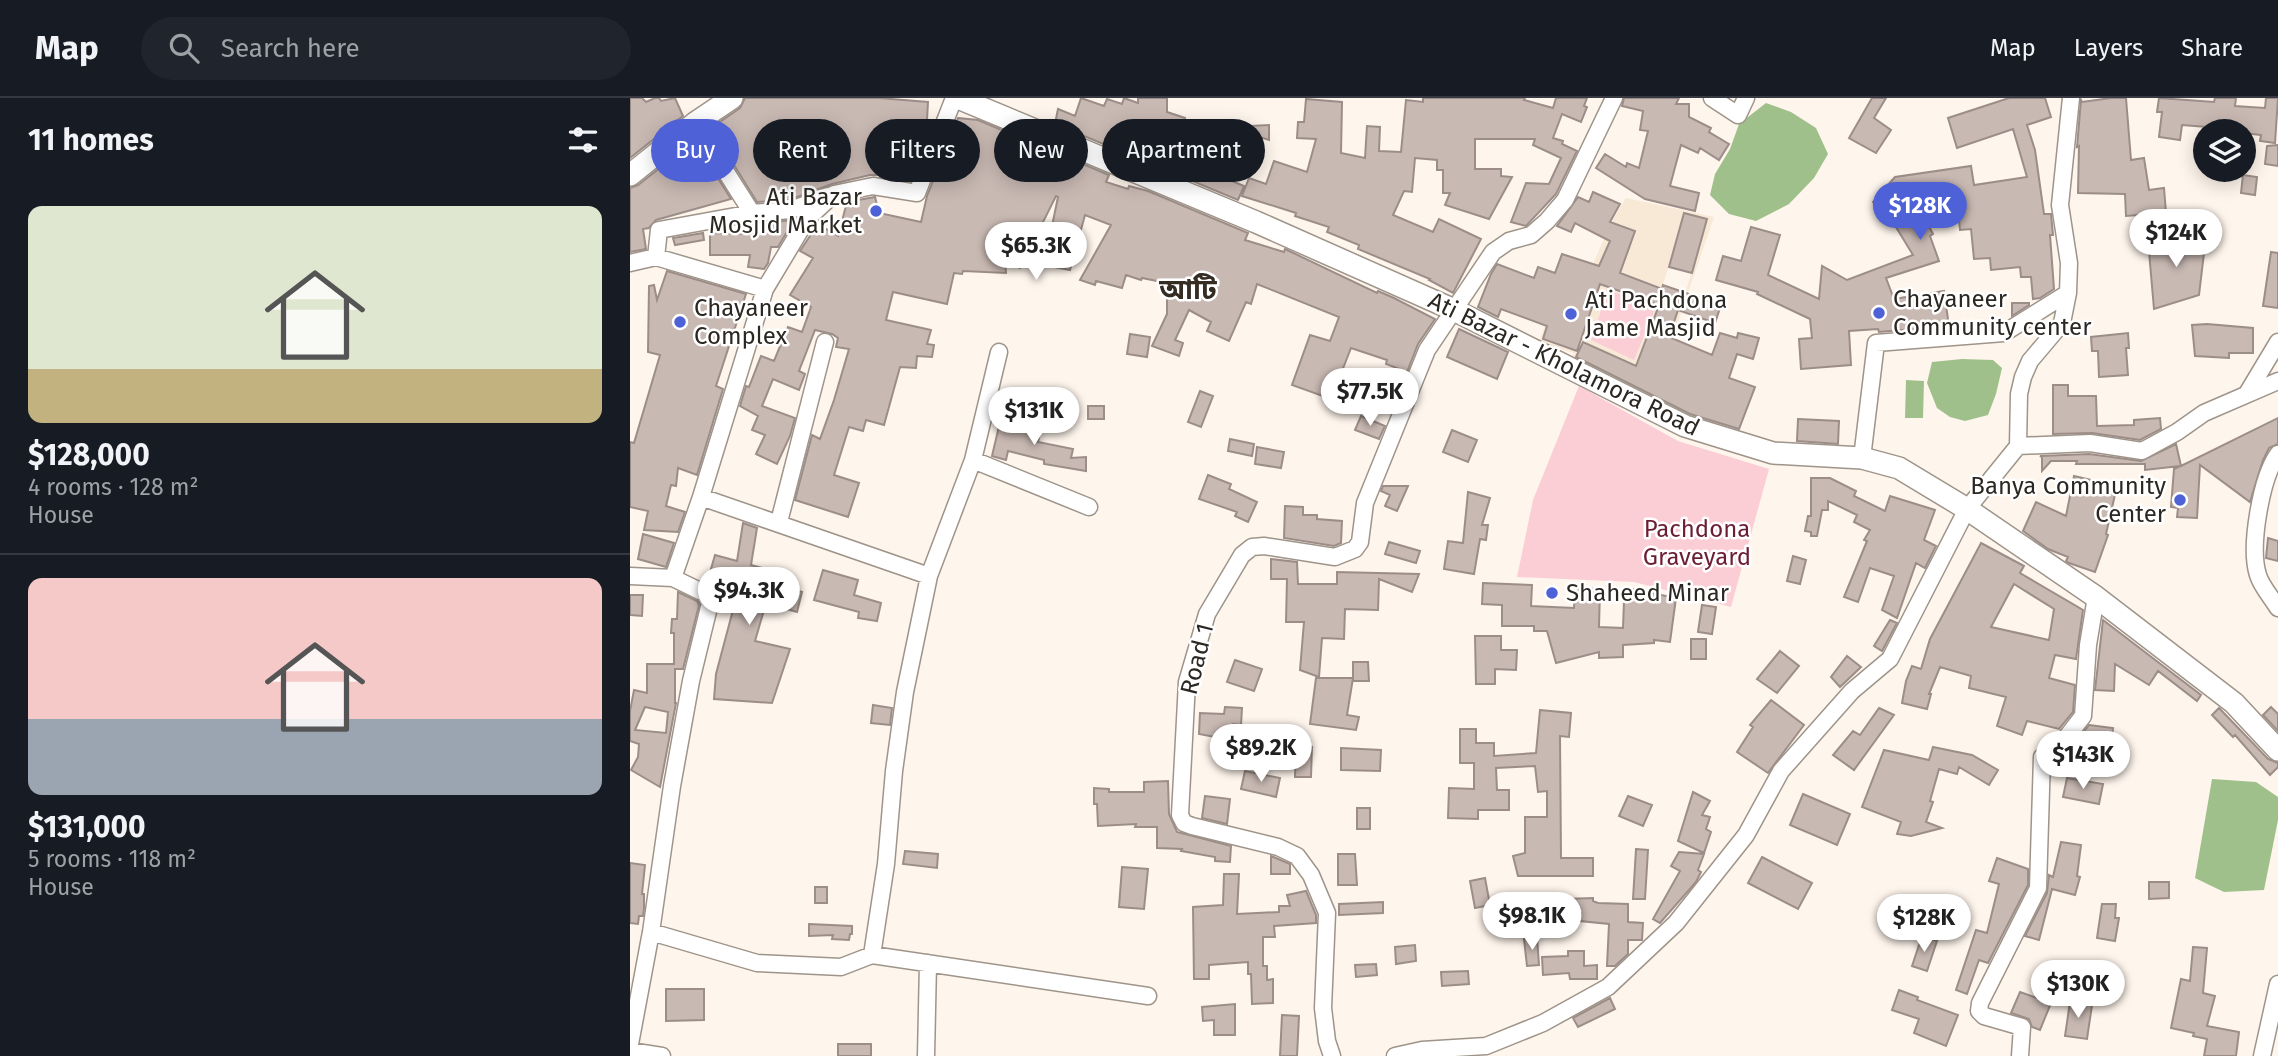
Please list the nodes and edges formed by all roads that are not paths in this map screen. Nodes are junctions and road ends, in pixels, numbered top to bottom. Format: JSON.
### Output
{"nodes":[{"id":1,"x":732,"y":98,"type":"edge"},
{"id":2,"x":956,"y":98,"type":"edge"},
{"id":3,"x":1614,"y":98,"type":"edge"},
{"id":4,"x":1712,"y":98,"type":"edge"},
{"id":5,"x":1746,"y":98,"type":"edge"},
{"id":6,"x":2071,"y":98,"type":"edge"},
{"id":7,"x":701,"y":119,"type":"edge"},
{"id":8,"x":651,"y":158,"type":"edge"},
{"id":9,"x":630,"y":175,"type":"edge"},
{"id":10,"x":732,"y":182,"type":"edge"},
{"id":11,"x":834,"y":194,"type":"junction"},
{"id":12,"x":752,"y":213,"type":"junction"},
{"id":13,"x":656,"y":257,"type":"junction"},
{"id":14,"x":630,"y":263,"type":"edge"},
{"id":15,"x":765,"y":289,"type":"junction"},
{"id":16,"x":2068,"y":293,"type":"junction"},
{"id":17,"x":1452,"y":309,"type":"junction"},
{"id":18,"x":825,"y":342,"type":"dead end"},
{"id":19,"x":2278,"y":342,"type":"edge"},
{"id":20,"x":999,"y":352,"type":"dead end"},
{"id":21,"x":2278,"y":381,"type":"edge"},
{"id":22,"x":2248,"y":392,"type":"junction"},
{"id":23,"x":2018,"y":446,"type":"junction"},
{"id":24,"x":2278,"y":454,"type":"edge"},
{"id":25,"x":1862,"y":458,"type":"junction"},
{"id":26,"x":973,"y":460,"type":"junction"},
{"id":27,"x":701,"y":497,"type":"junction"},
{"id":28,"x":1089,"y":507,"type":"dead end"},
{"id":29,"x":1967,"y":509,"type":"junction"},
{"id":30,"x":779,"y":522,"type":"junction"},
{"id":31,"x":630,"y":576,"type":"edge"},
{"id":32,"x":929,"y":576,"type":"junction"},
{"id":33,"x":673,"y":578,"type":"junction"},
{"id":34,"x":2096,"y":597,"type":"junction"},
{"id":35,"x":2278,"y":608,"type":"edge"},
{"id":36,"x":2278,"y":750,"type":"edge"},
{"id":37,"x":651,"y":932,"type":"junction"},
{"id":38,"x":872,"y":955,"type":"junction"},
{"id":39,"x":928,"y":963,"type":"junction"},
{"id":40,"x":2278,"y":984,"type":"edge"},
{"id":41,"x":1149,"y":996,"type":"dead end"},
{"id":42,"x":630,"y":1044,"type":"edge"},
{"id":43,"x":630,"y":1051,"type":"edge"},
{"id":44,"x":662,"y":1056,"type":"edge"},
{"id":45,"x":926,"y":1056,"type":"edge"},
{"id":46,"x":1332,"y":1056,"type":"edge"},
{"id":47,"x":1395,"y":1056,"type":"edge"},
{"id":48,"x":2020,"y":1056,"type":"edge"},
{"id":49,"x":2262,"y":1056,"type":"edge"}],
"edges":[{"from":1,"to":7,"type":"main road"},
{"from":2,"to":11,"type":"street"},
{"from":2,"to":17,"type":"main road","name":"Ati Bazar - Kholamora Road"},
{"from":3,"to":17,"type":"street"},
{"from":4,"to":5,"type":"street"},
{"from":6,"to":16,"type":"street"},
{"from":8,"to":9,"type":"main road"},
{"from":10,"to":12,"type":"street"},
{"from":11,"to":12,"type":"street"},
{"from":11,"to":15,"type":"street"},
{"from":12,"to":13,"type":"street"},
{"from":13,"to":14,"type":"street"},
{"from":13,"to":15,"type":"street"},
{"from":15,"to":27,"type":"street"},
{"from":16,"to":23,"type":"street"},
{"from":16,"to":25,"type":"street"},
{"from":17,"to":25,"type":"main road","name":"Ati Bazar - Kholamora Road"},
{"from":17,"to":46,"type":"street","name":"Road 1"},
{"from":18,"to":30,"type":"street"},
{"from":19,"to":22,"type":"street"},
{"from":20,"to":26,"type":"street"},
{"from":21,"to":22,"type":"street"},
{"from":22,"to":23,"type":"street"},
{"from":23,"to":29,"type":"street"},
{"from":24,"to":35,"type":"street"},
{"from":25,"to":29,"type":"main road","name":"Ati Bazar - Kholamora Road"},
{"from":26,"to":28,"type":"street"},
{"from":26,"to":32,"type":"street"},
{"from":27,"to":30,"type":"street"},
{"from":27,"to":33,"type":"street"},
{"from":29,"to":34,"type":"main road","name":"Ati Bazar - Kholamora Road"},
{"from":29,"to":47,"type":"street"},
{"from":30,"to":32,"type":"street"},
{"from":31,"to":33,"type":"street"},
{"from":32,"to":38,"type":"street"},
{"from":33,"to":37,"type":"street"},
{"from":34,"to":36,"type":"main road","name":"Ati Bazar - Kholamora Road"},
{"from":34,"to":48,"type":"street"},
{"from":37,"to":38,"type":"street"},
{"from":37,"to":42,"type":"street"},
{"from":38,"to":39,"type":"street"},
{"from":39,"to":41,"type":"street"},
{"from":39,"to":45,"type":"street"},
{"from":40,"to":49,"type":"street"},
{"from":43,"to":44,"type":"street"}]}
